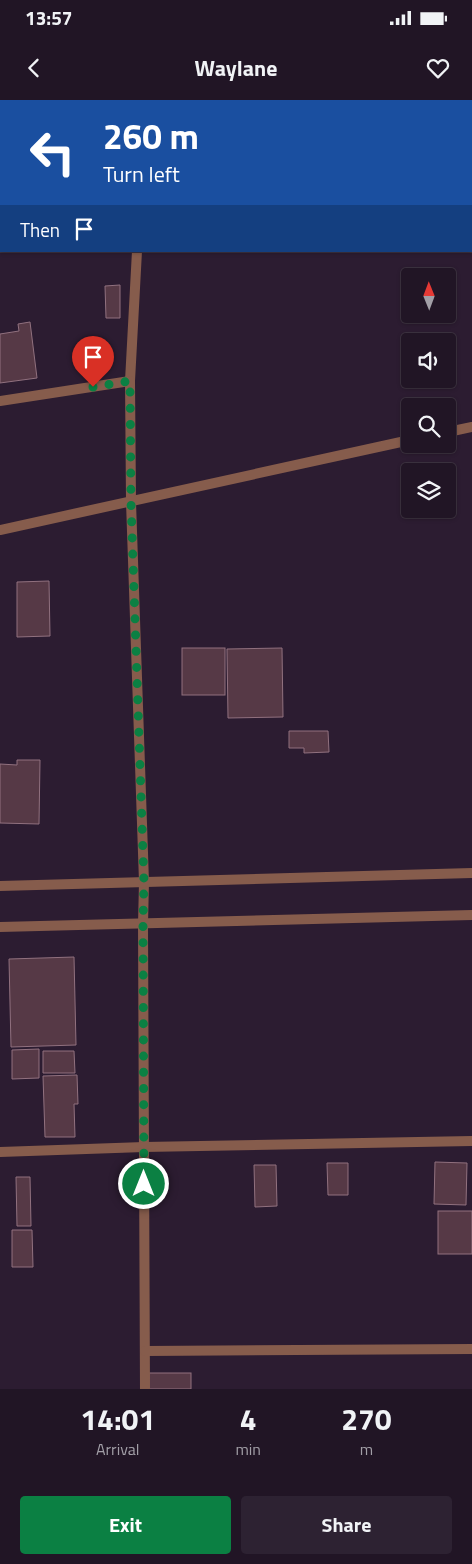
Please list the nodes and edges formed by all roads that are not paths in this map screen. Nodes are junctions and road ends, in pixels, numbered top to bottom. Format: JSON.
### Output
{"nodes":[{"id":1,"x":137,"y":252,"type":"edge"},
{"id":2,"x":130,"y":381,"type":"junction"},
{"id":3,"x":0,"y":401,"type":"edge"},
{"id":4,"x":472,"y":427,"type":"edge"},
{"id":5,"x":456,"y":430,"type":"edge"},
{"id":6,"x":401,"y":442,"type":"edge"},
{"id":7,"x":131,"y":502,"type":"junction"},
{"id":8,"x":0,"y":530,"type":"edge"},
{"id":9,"x":472,"y":873,"type":"edge"},
{"id":10,"x":144,"y":882,"type":"junction"},
{"id":11,"x":0,"y":886,"type":"edge"},
{"id":12,"x":472,"y":915,"type":"edge"},
{"id":13,"x":143,"y":924,"type":"junction"},
{"id":14,"x":0,"y":927,"type":"edge"},
{"id":15,"x":472,"y":1141,"type":"edge"},
{"id":16,"x":144,"y":1147,"type":"junction"},
{"id":17,"x":0,"y":1152,"type":"edge"},
{"id":18,"x":472,"y":1349,"type":"edge"},
{"id":19,"x":145,"y":1351,"type":"junction"},
{"id":20,"x":145,"y":1389,"type":"edge"}],
"edges":[{"from":1,"to":2,"type":"street"},
{"from":2,"to":3,"type":"street"},
{"from":2,"to":7,"type":"street"},
{"from":4,"to":5,"type":"street"},
{"from":6,"to":7,"type":"street"},
{"from":7,"to":8,"type":"street"},
{"from":7,"to":10,"type":"street"},
{"from":9,"to":10,"type":"street"},
{"from":10,"to":11,"type":"street"},
{"from":10,"to":13,"type":"street"},
{"from":12,"to":13,"type":"street"},
{"from":13,"to":14,"type":"street"},
{"from":13,"to":16,"type":"street"},
{"from":15,"to":16,"type":"street"},
{"from":16,"to":17,"type":"street"},
{"from":16,"to":19,"type":"street"},
{"from":18,"to":19,"type":"street"},
{"from":19,"to":20,"type":"street"}]}
